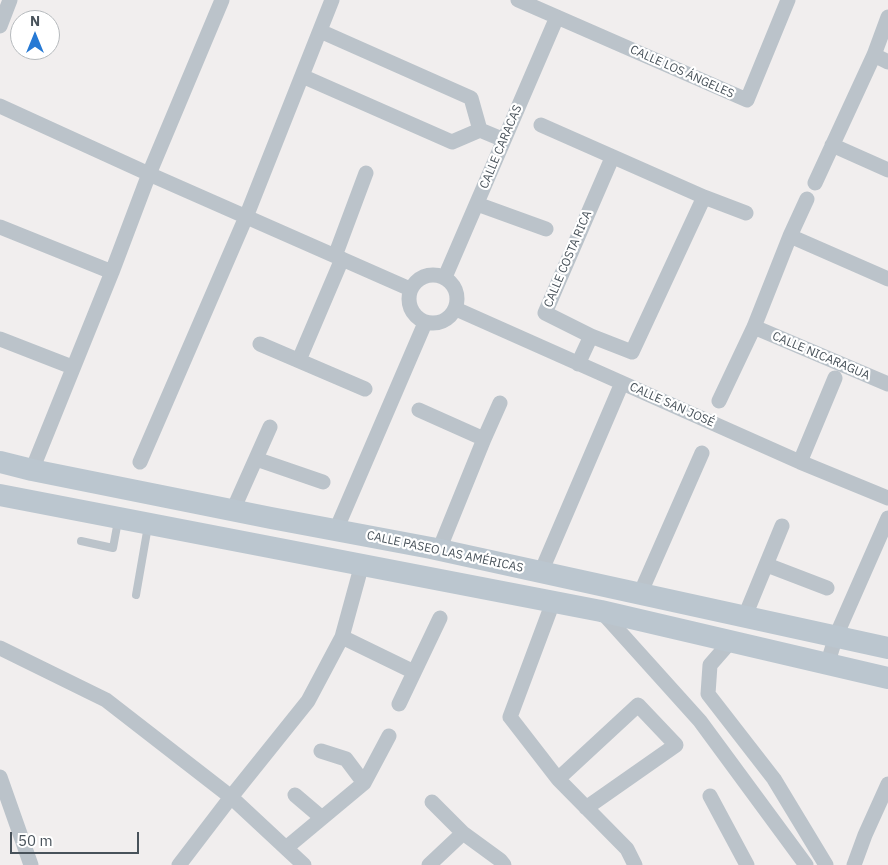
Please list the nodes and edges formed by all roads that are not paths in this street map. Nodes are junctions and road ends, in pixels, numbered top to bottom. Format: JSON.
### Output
{"nodes":[{"id":1,"x":10,"y":0,"type":"edge"},
{"id":2,"x":222,"y":0,"type":"edge"},
{"id":3,"x":332,"y":0,"type":"edge"},
{"id":4,"x":518,"y":0,"type":"edge"},
{"id":5,"x":788,"y":0,"type":"edge"},
{"id":6,"x":888,"y":16,"type":"edge"},
{"id":7,"x":557,"y":17,"type":"junction"},
{"id":8,"x":0,"y":26,"type":"edge"},
{"id":9,"x":320,"y":31,"type":"junction"},
{"id":10,"x":874,"y":55,"type":"junction"},
{"id":11,"x":888,"y":62,"type":"edge"},
{"id":12,"x":302,"y":76,"type":"junction"},
{"id":13,"x":0,"y":106,"type":"edge"},
{"id":14,"x":541,"y":125,"type":"dead end"},
{"id":15,"x":480,"y":130,"type":"junction"},
{"id":16,"x":504,"y":140,"type":"junction"},
{"id":17,"x":832,"y":145,"type":"junction"},
{"id":18,"x":612,"y":158,"type":"junction"},
{"id":19,"x":888,"y":170,"type":"edge"},
{"id":20,"x":366,"y":173,"type":"dead end"},
{"id":21,"x":149,"y":174,"type":"junction"},
{"id":22,"x":815,"y":183,"type":"dead end"},
{"id":23,"x":704,"y":197,"type":"junction"},
{"id":24,"x":807,"y":199,"type":"dead end"},
{"id":25,"x":477,"y":204,"type":"junction"},
{"id":26,"x":746,"y":213,"type":"dead end"},
{"id":27,"x":246,"y":217,"type":"junction"},
{"id":28,"x":0,"y":227,"type":"edge"},
{"id":29,"x":546,"y":229,"type":"dead end"},
{"id":30,"x":790,"y":236,"type":"junction"},
{"id":31,"x":338,"y":257,"type":"junction"},
{"id":32,"x":112,"y":272,"type":"junction"},
{"id":33,"x":445,"y":277,"type":"junction"},
{"id":34,"x":888,"y":279,"type":"edge"},
{"id":35,"x":410,"y":290,"type":"junction"},
{"id":36,"x":456,"y":309,"type":"junction"},
{"id":37,"x":425,"y":323,"type":"junction"},
{"id":38,"x":754,"y":327,"type":"junction"},
{"id":39,"x":591,"y":336,"type":"junction"},
{"id":40,"x":0,"y":339,"type":"edge"},
{"id":41,"x":260,"y":344,"type":"dead end"},
{"id":42,"x":299,"y":360,"type":"junction"},
{"id":43,"x":578,"y":364,"type":"junction"},
{"id":44,"x":72,"y":367,"type":"junction"},
{"id":45,"x":835,"y":378,"type":"dead end"},
{"id":46,"x":622,"y":383,"type":"junction"},
{"id":47,"x":888,"y":384,"type":"edge"},
{"id":48,"x":365,"y":389,"type":"dead end"},
{"id":49,"x":720,"y":401,"type":"dead end"},
{"id":50,"x":500,"y":403,"type":"dead end"},
{"id":51,"x":419,"y":410,"type":"dead end"},
{"id":52,"x":270,"y":426,"type":"dead end"},
{"id":53,"x":484,"y":438,"type":"junction"},
{"id":54,"x":702,"y":453,"type":"dead end"},
{"id":55,"x":256,"y":459,"type":"junction"},
{"id":56,"x":0,"y":462,"type":"edge"},
{"id":57,"x":140,"y":462,"type":"dead end"},
{"id":58,"x":800,"y":462,"type":"junction"},
{"id":59,"x":32,"y":470,"type":"junction"},
{"id":60,"x":324,"y":482,"type":"dead end"},
{"id":61,"x":0,"y":495,"type":"edge"},
{"id":62,"x":888,"y":498,"type":"edge"},
{"id":63,"x":233,"y":510,"type":"junction"},
{"id":64,"x":888,"y":518,"type":"edge"},
{"id":65,"x":119,"y":519,"type":"junction"},
{"id":66,"x":149,"y":524,"type":"junction"},
{"id":67,"x":782,"y":526,"type":"dead end"},
{"id":68,"x":336,"y":530,"type":"junction"},
{"id":69,"x":81,"y":541,"type":"dead end"},
{"id":70,"x":439,"y":550,"type":"junction"},
{"id":71,"x":362,"y":564,"type":"junction"},
{"id":72,"x":767,"y":565,"type":"junction"},
{"id":73,"x":511,"y":566,"type":"junction"},
{"id":74,"x":541,"y":572,"type":"junction"},
{"id":75,"x":827,"y":588,"type":"dead end"},
{"id":76,"x":503,"y":592,"type":"junction"},
{"id":77,"x":640,"y":594,"type":"junction"},
{"id":78,"x":136,"y":595,"type":"dead end"},
{"id":79,"x":553,"y":602,"type":"junction"},
{"id":80,"x":601,"y":611,"type":"junction"},
{"id":81,"x":745,"y":616,"type":"junction"},
{"id":82,"x":440,"y":618,"type":"dead end"},
{"id":83,"x":836,"y":636,"type":"junction"},
{"id":84,"x":342,"y":637,"type":"junction"},
{"id":85,"x":730,"y":640,"type":"junction"},
{"id":86,"x":0,"y":648,"type":"edge"},
{"id":87,"x":888,"y":648,"type":"edge"},
{"id":88,"x":828,"y":662,"type":"junction"},
{"id":89,"x":414,"y":672,"type":"junction"},
{"id":90,"x":888,"y":678,"type":"edge"},
{"id":91,"x":399,"y":704,"type":"dead end"},
{"id":92,"x":389,"y":736,"type":"dead end"},
{"id":93,"x":321,"y":751,"type":"dead end"},
{"id":94,"x":0,"y":776,"type":"edge"},
{"id":95,"x":558,"y":779,"type":"junction"},
{"id":96,"x":364,"y":783,"type":"junction"},
{"id":97,"x":888,"y":784,"type":"edge"},
{"id":98,"x":3,"y":793,"type":"edge"},
{"id":99,"x":295,"y":795,"type":"dead end"},
{"id":100,"x":710,"y":796,"type":"dead end"},
{"id":101,"x":231,"y":797,"type":"junction"},
{"id":102,"x":432,"y":802,"type":"dead end"},
{"id":103,"x":586,"y":808,"type":"junction"},
{"id":104,"x":322,"y":818,"type":"junction"},
{"id":105,"x":463,"y":833,"type":"junction"},
{"id":106,"x":286,"y":848,"type":"junction"},
{"id":107,"x":499,"y":863,"type":"edge"},
{"id":108,"x":31,"y":865,"type":"edge"},
{"id":109,"x":179,"y":865,"type":"edge"},
{"id":110,"x":304,"y":865,"type":"edge"},
{"id":111,"x":429,"y":865,"type":"edge"},
{"id":112,"x":635,"y":865,"type":"edge"},
{"id":113,"x":747,"y":865,"type":"edge"},
{"id":114,"x":806,"y":865,"type":"edge"},
{"id":115,"x":826,"y":865,"type":"edge"},
{"id":116,"x":854,"y":865,"type":"edge"}],
"edges":[{"from":1,"to":8,"type":"street"},
{"from":2,"to":21,"type":"street"},
{"from":3,"to":9,"type":"street"},
{"from":4,"to":7,"type":"street","name":"CALLE LOS ÁNGELES"},
{"from":5,"to":7,"type":"street","name":"CALLE LOS ÁNGELES"},
{"from":6,"to":10,"type":"street"},
{"from":7,"to":16,"type":"street","name":"CALLE CARACAS"},
{"from":9,"to":12,"type":"street"},
{"from":9,"to":15,"type":"street"},
{"from":10,"to":11,"type":"street"},
{"from":10,"to":17,"type":"street"},
{"from":12,"to":15,"type":"street"},
{"from":12,"to":27,"type":"street"},
{"from":13,"to":21,"type":"street"},
{"from":14,"to":18,"type":"street"},
{"from":15,"to":16,"type":"street"},
{"from":16,"to":25,"type":"street","name":"CALLE CARACAS"},
{"from":17,"to":19,"type":"street"},
{"from":17,"to":22,"type":"street"},
{"from":18,"to":23,"type":"street"},
{"from":18,"to":39,"type":"street","name":"CALLE COSTA RICA"},
{"from":20,"to":31,"type":"street"},
{"from":21,"to":27,"type":"street"},
{"from":21,"to":32,"type":"street"},
{"from":23,"to":26,"type":"street"},
{"from":23,"to":39,"type":"street","name":"CALLE COSTA RICA"},
{"from":24,"to":30,"type":"street"},
{"from":25,"to":29,"type":"street"},
{"from":25,"to":33,"type":"street","name":"CALLE CARACAS"},
{"from":27,"to":31,"type":"street"},
{"from":27,"to":57,"type":"street"},
{"from":28,"to":32,"type":"street"},
{"from":30,"to":34,"type":"street"},
{"from":30,"to":38,"type":"street"},
{"from":31,"to":35,"type":"street"},
{"from":31,"to":42,"type":"street"},
{"from":32,"to":44,"type":"street"},
{"from":33,"to":35,"type":"street"},
{"from":33,"to":36,"type":"street"},
{"from":35,"to":37,"type":"street"},
{"from":36,"to":37,"type":"street"},
{"from":36,"to":43,"type":"street","name":"CALLE SAN JOSÉ"},
{"from":37,"to":68,"type":"street"},
{"from":38,"to":47,"type":"street","name":"CALLE NICARAGUA"},
{"from":38,"to":49,"type":"street"},
{"from":39,"to":43,"type":"street"},
{"from":40,"to":44,"type":"street"},
{"from":41,"to":42,"type":"street"},
{"from":42,"to":48,"type":"street"},
{"from":43,"to":46,"type":"street","name":"CALLE SAN JOSÉ"},
{"from":44,"to":59,"type":"street"},
{"from":45,"to":58,"type":"street"},
{"from":46,"to":58,"type":"street","name":"CALLE SAN JOSÉ"},
{"from":46,"to":74,"type":"street"},
{"from":50,"to":53,"type":"street"},
{"from":51,"to":53,"type":"street"},
{"from":52,"to":55,"type":"street"},
{"from":53,"to":70,"type":"street"},
{"from":54,"to":77,"type":"street"},
{"from":55,"to":60,"type":"street"},
{"from":55,"to":63,"type":"street"},
{"from":56,"to":59,"type":"street","name":"CALLE PASEO LAS AMÉRICAS"},
{"from":58,"to":62,"type":"street","name":"CALLE SAN JOSÉ"},
{"from":59,"to":63,"type":"street","name":"CALLE PASEO LAS AMÉRICAS"},
{"from":61,"to":65,"type":"street"},
{"from":63,"to":68,"type":"street","name":"CALLE PASEO LAS AMÉRICAS"},
{"from":64,"to":83,"type":"street"},
{"from":65,"to":66,"type":"street"},
{"from":65,"to":69,"type":"lane"},
{"from":66,"to":71,"type":"street"},
{"from":66,"to":78,"type":"lane"},
{"from":67,"to":72,"type":"street"},
{"from":68,"to":70,"type":"street","name":"CALLE PASEO LAS AMÉRICAS"},
{"from":70,"to":73,"type":"street","name":"CALLE PASEO LAS AMÉRICAS"},
{"from":71,"to":76,"type":"street"},
{"from":71,"to":84,"type":"street"},
{"from":72,"to":75,"type":"street"},
{"from":72,"to":81,"type":"street"},
{"from":73,"to":74,"type":"street","name":"CALLE PASEO LAS AMÉRICAS"},
{"from":73,"to":76,"type":"street"},
{"from":74,"to":77,"type":"street","name":"CALLE PASEO LAS AMÉRICAS"},
{"from":76,"to":79,"type":"street"},
{"from":77,"to":81,"type":"street","name":"CALLE PASEO LAS AMÉRICAS"},
{"from":79,"to":80,"type":"street"},
{"from":79,"to":95,"type":"street"},
{"from":80,"to":85,"type":"street"},
{"from":80,"to":114,"type":"street"},
{"from":81,"to":83,"type":"street","name":"CALLE PASEO LAS AMÉRICAS"},
{"from":82,"to":89,"type":"street"},
{"from":83,"to":87,"type":"street","name":"CALLE PASEO LAS AMÉRICAS"},
{"from":83,"to":88,"type":"street"},
{"from":84,"to":89,"type":"street"},
{"from":84,"to":101,"type":"street"},
{"from":85,"to":88,"type":"street"},
{"from":85,"to":115,"type":"street"},
{"from":86,"to":101,"type":"street"},
{"from":88,"to":90,"type":"street"},
{"from":89,"to":91,"type":"street"},
{"from":92,"to":96,"type":"street"},
{"from":93,"to":96,"type":"street"},
{"from":94,"to":98,"type":"street"},
{"from":95,"to":103,"type":"street"},
{"from":95,"to":103,"type":"street"},
{"from":96,"to":104,"type":"street"},
{"from":97,"to":116,"type":"street"},
{"from":98,"to":108,"type":"street"},
{"from":99,"to":104,"type":"street"},
{"from":100,"to":113,"type":"street"},
{"from":101,"to":106,"type":"street"},
{"from":101,"to":109,"type":"street"},
{"from":102,"to":105,"type":"street"},
{"from":103,"to":112,"type":"street"},
{"from":104,"to":106,"type":"street"},
{"from":105,"to":107,"type":"street"},
{"from":105,"to":111,"type":"street"},
{"from":106,"to":110,"type":"street"}]}
